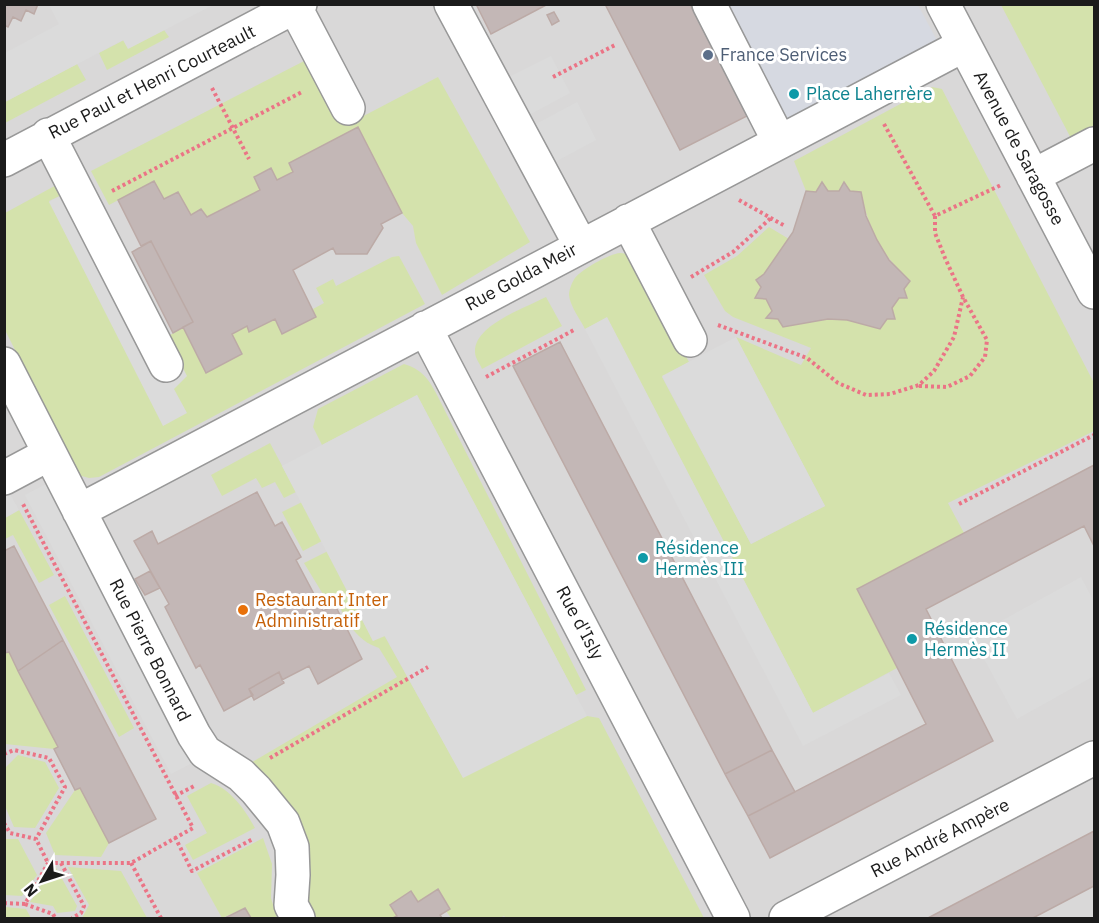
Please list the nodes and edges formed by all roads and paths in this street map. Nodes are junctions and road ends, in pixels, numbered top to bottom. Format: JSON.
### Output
{"nodes":[{"id":1,"x":451,"y":4,"type":"edge"},
{"id":2,"x":709,"y":4,"type":"edge"},
{"id":3,"x":942,"y":4,"type":"edge"},
{"id":4,"x":298,"y":6,"type":"edge"},
{"id":5,"x":615,"y":45,"type":"dead end"},
{"id":6,"x":964,"y":45,"type":"junction"},
{"id":7,"x":197,"y":59,"type":"junction"},
{"id":8,"x":331,"y":76,"type":"junction"},
{"id":9,"x":553,"y":77,"type":"dead end"},
{"id":10,"x":868,"y":94,"type":"junction"},
{"id":11,"x":348,"y":108,"type":"dead end"},
{"id":12,"x":233,"y":129,"type":"junction"},
{"id":13,"x":48,"y":135,"type":"junction"},
{"id":14,"x":779,"y":141,"type":"junction"},
{"id":15,"x":1095,"y":144,"type":"edge"},
{"id":16,"x":249,"y":159,"type":"dead end"},
{"id":17,"x":4,"y":160,"type":"edge"},
{"id":18,"x":1019,"y":179,"type":"junction"},
{"id":19,"x":704,"y":181,"type":"junction"},
{"id":20,"x":84,"y":206,"type":"junction"},
{"id":21,"x":935,"y":216,"type":"junction"},
{"id":22,"x":771,"y":218,"type":"junction"},
{"id":23,"x":628,"y":221,"type":"junction"},
{"id":24,"x":785,"y":226,"type":"dead end"},
{"id":25,"x":581,"y":246,"type":"junction"},
{"id":26,"x":691,"y":277,"type":"dead end"},
{"id":27,"x":1095,"y":291,"type":"edge"},
{"id":28,"x":963,"y":297,"type":"junction"},
{"id":29,"x":425,"y":328,"type":"junction"},
{"id":30,"x":573,"y":330,"type":"dead end"},
{"id":31,"x":702,"y":332,"type":"joint"},
{"id":32,"x":4,"y":364,"type":"edge"},
{"id":33,"x":166,"y":364,"type":"dead end"},
{"id":34,"x":919,"y":386,"type":"junction"},
{"id":35,"x":459,"y":392,"type":"junction"},
{"id":36,"x":1095,"y":435,"type":"edge"},
{"id":37,"x":49,"y":454,"type":"junction"},
{"id":38,"x":6,"y":477,"type":"edge"},
{"id":39,"x":959,"y":504,"type":"dead end"},
{"id":40,"x":79,"y":511,"type":"junction"},
{"id":41,"x":428,"y":667,"type":"dead end"},
{"id":42,"x":4,"y":754,"type":"edge"},
{"id":43,"x":1095,"y":758,"type":"edge"},
{"id":44,"x":241,"y":775,"type":"junction"},
{"id":45,"x":283,"y":823,"type":"junction"},
{"id":46,"x":5,"y":824,"type":"edge"},
{"id":47,"x":175,"y":837,"type":"junction"},
{"id":48,"x":36,"y":839,"type":"junction"},
{"id":49,"x":48,"y":863,"type":"junction"},
{"id":50,"x":61,"y":863,"type":"junction"},
{"id":51,"x":130,"y":863,"type":"junction"},
{"id":52,"x":4,"y":903,"type":"edge"},
{"id":53,"x":25,"y":904,"type":"junction"},
{"id":54,"x":55,"y":918,"type":"edge"},
{"id":55,"x":72,"y":918,"type":"edge"},
{"id":56,"x":161,"y":918,"type":"edge"},
{"id":57,"x":298,"y":918,"type":"edge"},
{"id":58,"x":733,"y":918,"type":"edge"},
{"id":59,"x":786,"y":918,"type":"edge"}],
"edges":[{"from":1,"to":25,"type":"street"},
{"from":2,"to":14,"type":"street"},
{"from":3,"to":6,"type":"street","name":"Avenue de Saragosse"},
{"from":4,"to":7,"type":"street","name":"Rue Paul et Henri Courteault"},
{"from":4,"to":8,"type":"street"},
{"from":5,"to":9,"type":"path"},
{"from":6,"to":10,"type":"street","name":"Rue Golda Meir"},
{"from":6,"to":18,"type":"street","name":"Avenue de Saragosse"},
{"from":7,"to":12,"type":"path"},
{"from":7,"to":13,"type":"street","name":"Rue Paul et Henri Courteault"},
{"from":8,"to":11,"type":"street"},
{"from":8,"to":12,"type":"path"},
{"from":10,"to":14,"type":"street","name":"Rue Golda Meir"},
{"from":10,"to":21,"type":"path"},
{"from":12,"to":16,"type":"path"},
{"from":12,"to":20,"type":"path"},
{"from":13,"to":17,"type":"street","name":"Rue Paul et Henri Courteault"},
{"from":13,"to":20,"type":"street"},
{"from":14,"to":19,"type":"street","name":"Rue Golda Meir"},
{"from":15,"to":18,"type":"street"},
{"from":18,"to":21,"type":"path"},
{"from":18,"to":27,"type":"street","name":"Avenue de Saragosse"},
{"from":19,"to":22,"type":"path"},
{"from":19,"to":23,"type":"street","name":"Rue Golda Meir"},
{"from":20,"to":33,"type":"street"},
{"from":21,"to":28,"type":"path"},
{"from":22,"to":24,"type":"path"},
{"from":22,"to":26,"type":"path"},
{"from":23,"to":25,"type":"street","name":"Rue Golda Meir"},
{"from":23,"to":31,"type":"street"},
{"from":25,"to":29,"type":"street","name":"Rue Golda Meir"},
{"from":28,"to":34,"type":"path"},
{"from":28,"to":34,"type":"path"},
{"from":29,"to":35,"type":"street","name":"Rue d'Isly"},
{"from":29,"to":40,"type":"street","name":"Rue Golda Meir"},
{"from":30,"to":35,"type":"path"},
{"from":31,"to":34,"type":"path"},
{"from":32,"to":37,"type":"street","name":"Rue Pierre Bonnard"},
{"from":35,"to":58,"type":"street","name":"Rue d'Isly"},
{"from":36,"to":39,"type":"path"},
{"from":37,"to":38,"type":"street"},
{"from":37,"to":40,"type":"street","name":"Rue Pierre Bonnard"},
{"from":38,"to":47,"type":"path"},
{"from":40,"to":44,"type":"street","name":"Rue Pierre Bonnard"},
{"from":41,"to":44,"type":"path"},
{"from":42,"to":48,"type":"path"},
{"from":43,"to":59,"type":"street","name":"Rue André Ampère"},
{"from":44,"to":45,"type":"street","name":"Rue Pierre Bonnard"},
{"from":45,"to":47,"type":"path"},
{"from":45,"to":57,"type":"street","name":"Rue Pierre Bonnard"},
{"from":46,"to":48,"type":"path"},
{"from":47,"to":51,"type":"path"},
{"from":48,"to":49,"type":"path"},
{"from":49,"to":50,"type":"path"},
{"from":49,"to":53,"type":"path"},
{"from":50,"to":51,"type":"path"},
{"from":50,"to":55,"type":"path"},
{"from":51,"to":56,"type":"path"},
{"from":52,"to":53,"type":"path"},
{"from":53,"to":54,"type":"path"}]}
